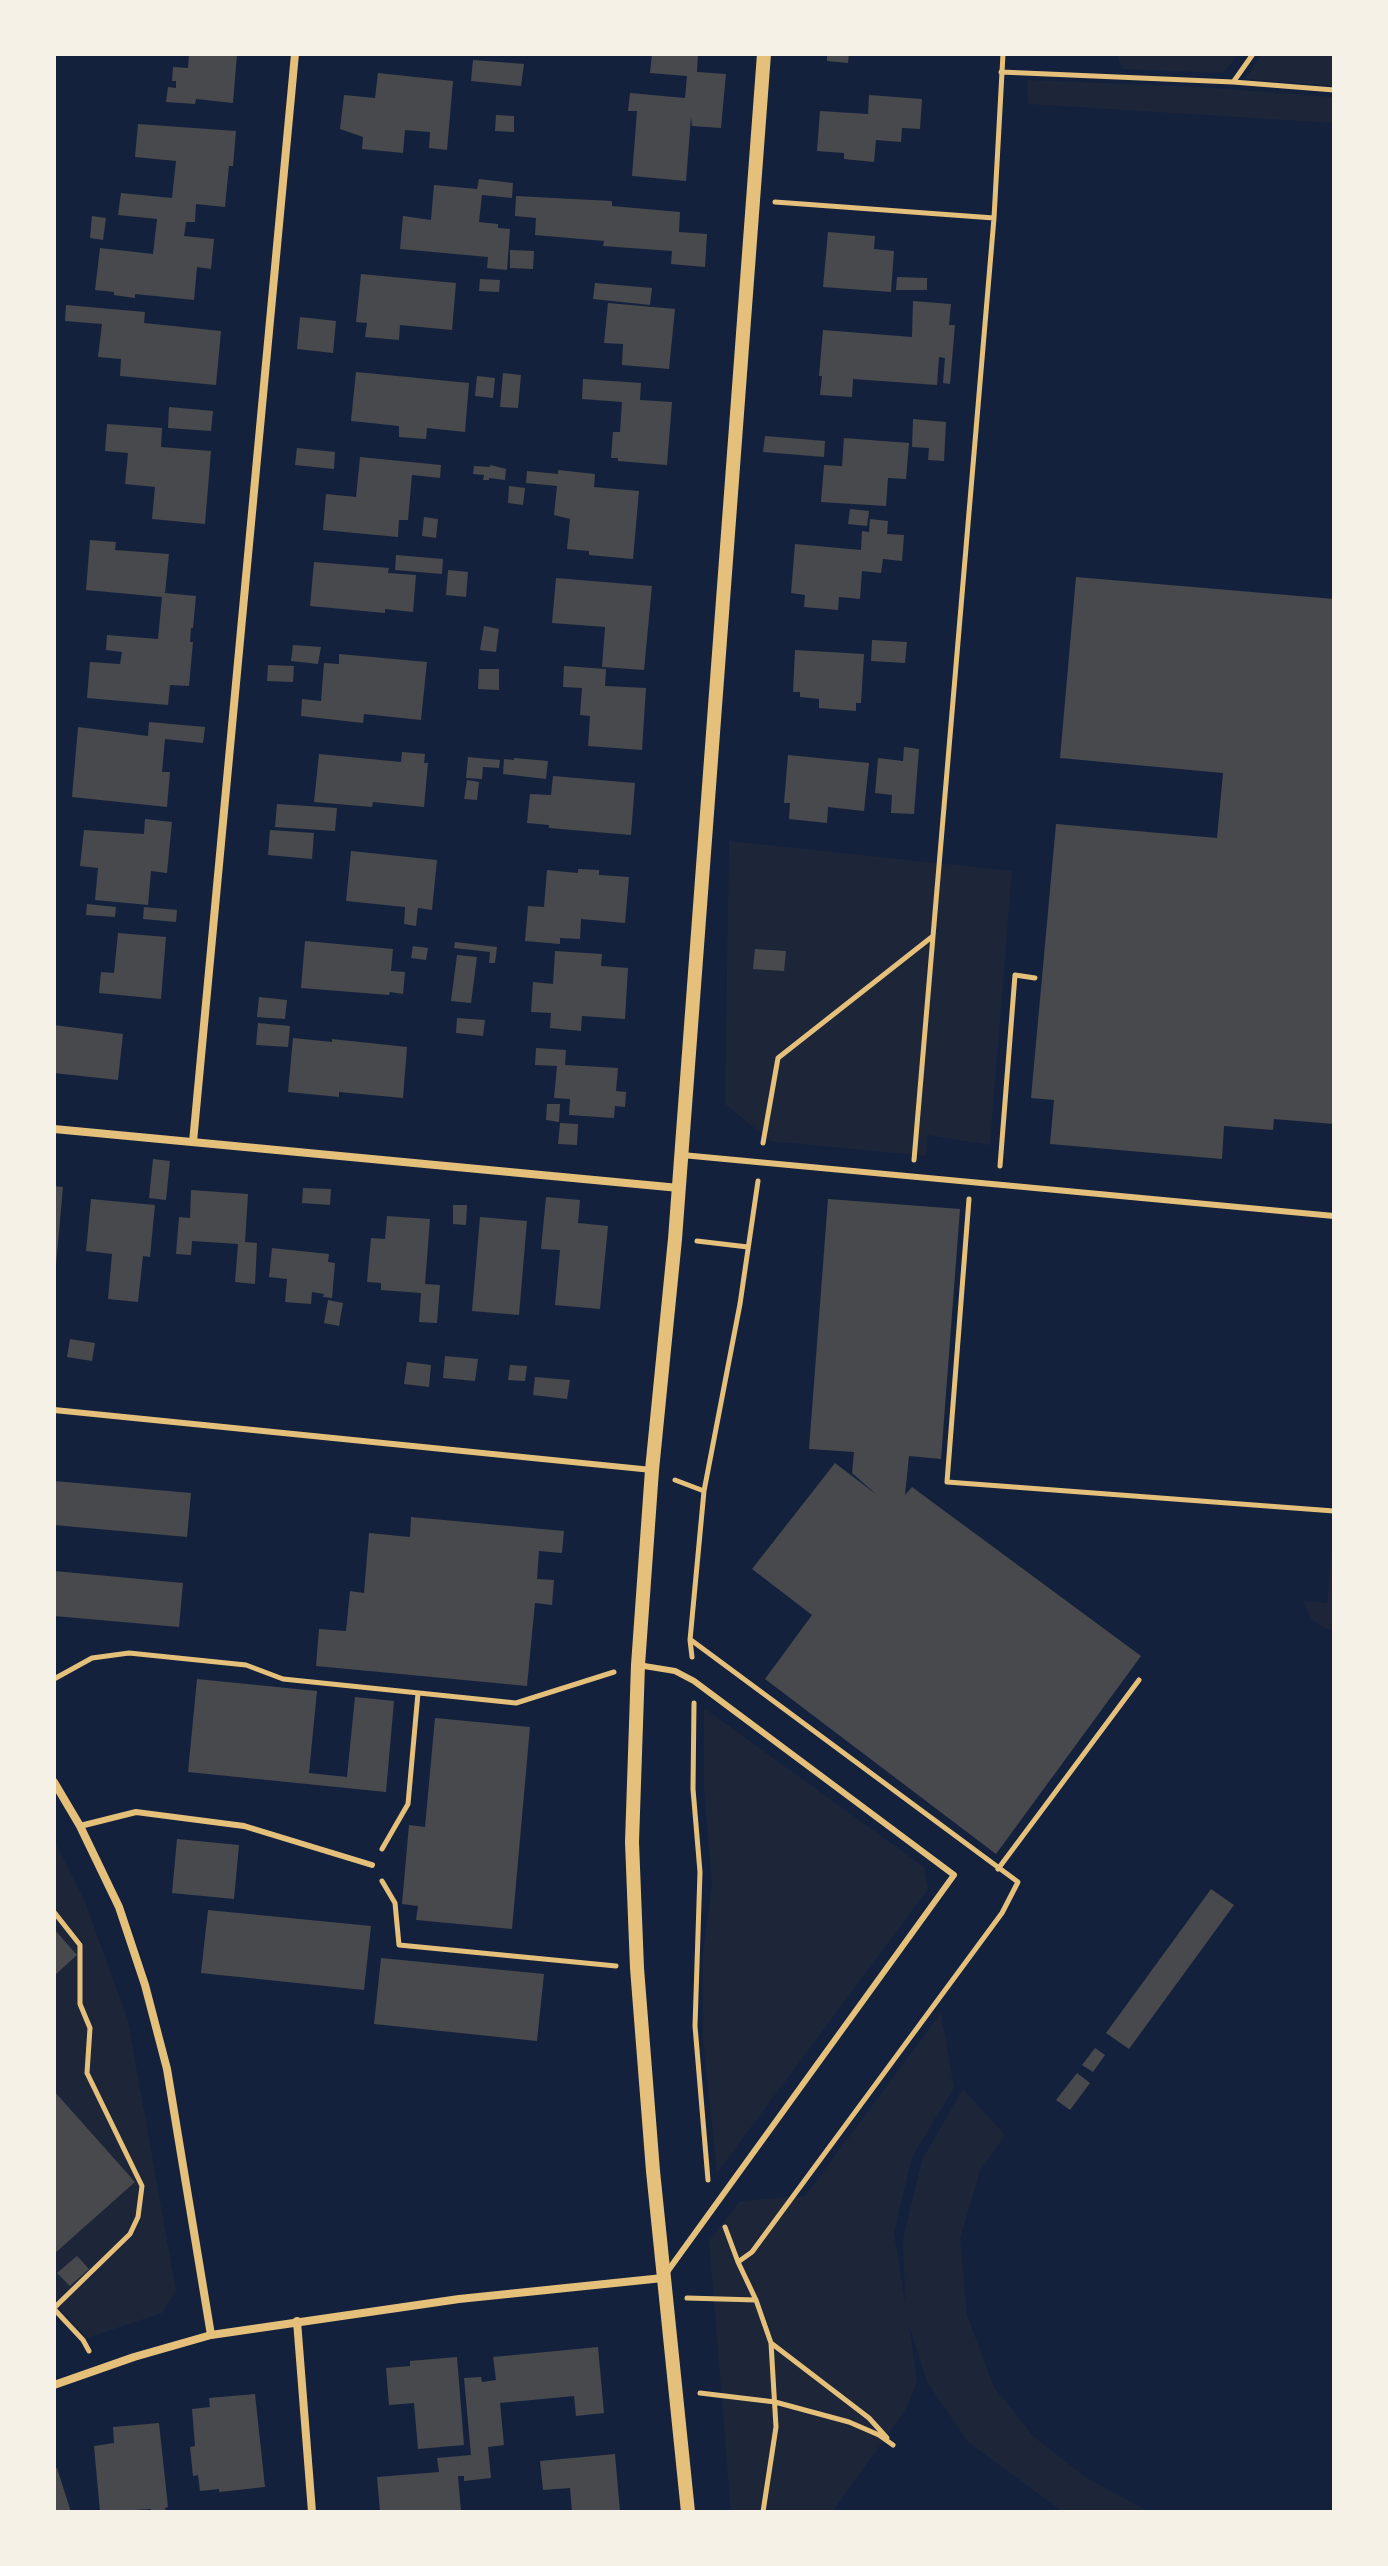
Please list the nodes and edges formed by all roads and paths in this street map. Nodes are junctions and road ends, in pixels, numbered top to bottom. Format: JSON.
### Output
{"nodes":[{"id":1,"x":295,"y":54,"type":"edge"},
{"id":2,"x":764,"y":54,"type":"edge"},
{"id":3,"x":1003,"y":54,"type":"edge"},
{"id":4,"x":1253,"y":54,"type":"edge"},
{"id":5,"x":1001,"y":72,"type":"junction"},
{"id":6,"x":1233,"y":82,"type":"junction"},
{"id":7,"x":1334,"y":90,"type":"edge"},
{"id":8,"x":753,"y":201,"type":"junction"},
{"id":9,"x":994,"y":218,"type":"junction"},
{"id":10,"x":933,"y":936,"type":"junction"},
{"id":11,"x":1035,"y":978,"type":"dead end"},
{"id":12,"x":54,"y":1129,"type":"edge"},
{"id":13,"x":193,"y":1142,"type":"junction"},
{"id":14,"x":682,"y":1155,"type":"junction"},
{"id":15,"x":760,"y":1162,"type":"junction"},
{"id":16,"x":913,"y":1177,"type":"junction"},
{"id":17,"x":970,"y":1182,"type":"junction"},
{"id":18,"x":998,"y":1185,"type":"junction"},
{"id":19,"x":679,"y":1188,"type":"junction"},
{"id":20,"x":1334,"y":1216,"type":"edge"},
{"id":21,"x":675,"y":1239,"type":"junction"},
{"id":22,"x":748,"y":1247,"type":"junction"},
{"id":23,"x":54,"y":1410,"type":"edge"},
{"id":24,"x":652,"y":1470,"type":"junction"},
{"id":25,"x":1334,"y":1511,"type":"edge"},
{"id":26,"x":690,"y":1640,"type":"junction"},
{"id":27,"x":638,"y":1665,"type":"junction"},
{"id":28,"x":54,"y":1679,"type":"edge"},
{"id":29,"x":1139,"y":1680,"type":"dead end"},
{"id":30,"x":694,"y":1681,"type":"junction"},
{"id":31,"x":418,"y":1693,"type":"junction"},
{"id":32,"x":54,"y":1782,"type":"edge"},
{"id":33,"x":80,"y":1826,"type":"junction"},
{"id":34,"x":372,"y":1865,"type":"junction"},
{"id":35,"x":998,"y":1869,"type":"junction"},
{"id":36,"x":54,"y":1912,"type":"edge"},
{"id":37,"x":637,"y":1968,"type":"junction"},
{"id":38,"x":716,"y":2204,"type":"junction"},
{"id":39,"x":738,"y":2262,"type":"junction"},
{"id":40,"x":663,"y":2278,"type":"junction"},
{"id":41,"x":666,"y":2298,"type":"junction"},
{"id":42,"x":756,"y":2300,"type":"junction"},
{"id":43,"x":54,"y":2309,"type":"edge"},
{"id":44,"x":297,"y":2321,"type":"junction"},
{"id":45,"x":211,"y":2335,"type":"junction"},
{"id":46,"x":771,"y":2343,"type":"junction"},
{"id":47,"x":99,"y":2369,"type":"junction"},
{"id":48,"x":55,"y":2382,"type":"edge"},
{"id":49,"x":675,"y":2390,"type":"junction"},
{"id":50,"x":775,"y":2402,"type":"junction"},
{"id":51,"x":312,"y":2512,"type":"edge"},
{"id":52,"x":688,"y":2512,"type":"edge"},
{"id":53,"x":763,"y":2512,"type":"edge"}],
"edges":[{"from":1,"to":13,"type":"street"},
{"from":2,"to":8,"type":"street"},
{"from":3,"to":5,"type":"path"},
{"from":4,"to":6,"type":"path"},
{"from":5,"to":6,"type":"path"},
{"from":5,"to":9,"type":"path"},
{"from":6,"to":7,"type":"path"},
{"from":8,"to":9,"type":"path"},
{"from":8,"to":14,"type":"street"},
{"from":9,"to":10,"type":"path"},
{"from":10,"to":15,"type":"path"},
{"from":10,"to":16,"type":"path"},
{"from":11,"to":18,"type":"path"},
{"from":12,"to":13,"type":"street"},
{"from":13,"to":19,"type":"street"},
{"from":14,"to":15,"type":"lane"},
{"from":14,"to":19,"type":"street"},
{"from":15,"to":16,"type":"lane"},
{"from":15,"to":22,"type":"path"},
{"from":16,"to":17,"type":"lane"},
{"from":17,"to":18,"type":"lane"},
{"from":17,"to":25,"type":"path"},
{"from":18,"to":20,"type":"lane"},
{"from":19,"to":21,"type":"street"},
{"from":21,"to":22,"type":"path"},
{"from":21,"to":24,"type":"street"},
{"from":22,"to":26,"type":"path"},
{"from":23,"to":24,"type":"lane"},
{"from":24,"to":27,"type":"street"},
{"from":26,"to":30,"type":"path"},
{"from":26,"to":35,"type":"path"},
{"from":27,"to":30,"type":"lane"},
{"from":27,"to":31,"type":"path"},
{"from":27,"to":37,"type":"street"},
{"from":28,"to":31,"type":"path"},
{"from":29,"to":35,"type":"path"},
{"from":30,"to":38,"type":"path"},
{"from":30,"to":38,"type":"lane"},
{"from":31,"to":34,"type":"path"},
{"from":32,"to":33,"type":"street"},
{"from":33,"to":34,"type":"lane"},
{"from":33,"to":45,"type":"street"},
{"from":34,"to":37,"type":"path"},
{"from":35,"to":39,"type":"path"},
{"from":36,"to":43,"type":"path"},
{"from":37,"to":40,"type":"street"},
{"from":38,"to":39,"type":"path"},
{"from":38,"to":40,"type":"lane"},
{"from":39,"to":42,"type":"path"},
{"from":40,"to":41,"type":"street"},
{"from":40,"to":44,"type":"street"},
{"from":41,"to":42,"type":"path"},
{"from":41,"to":49,"type":"street"},
{"from":42,"to":46,"type":"path"},
{"from":43,"to":47,"type":"path"},
{"from":44,"to":45,"type":"street"},
{"from":44,"to":51,"type":"street"},
{"from":45,"to":47,"type":"street"},
{"from":46,"to":50,"type":"path"},
{"from":46,"to":50,"type":"path"},
{"from":47,"to":48,"type":"street"},
{"from":49,"to":50,"type":"path"},
{"from":49,"to":52,"type":"street"},
{"from":50,"to":53,"type":"path"}]}
